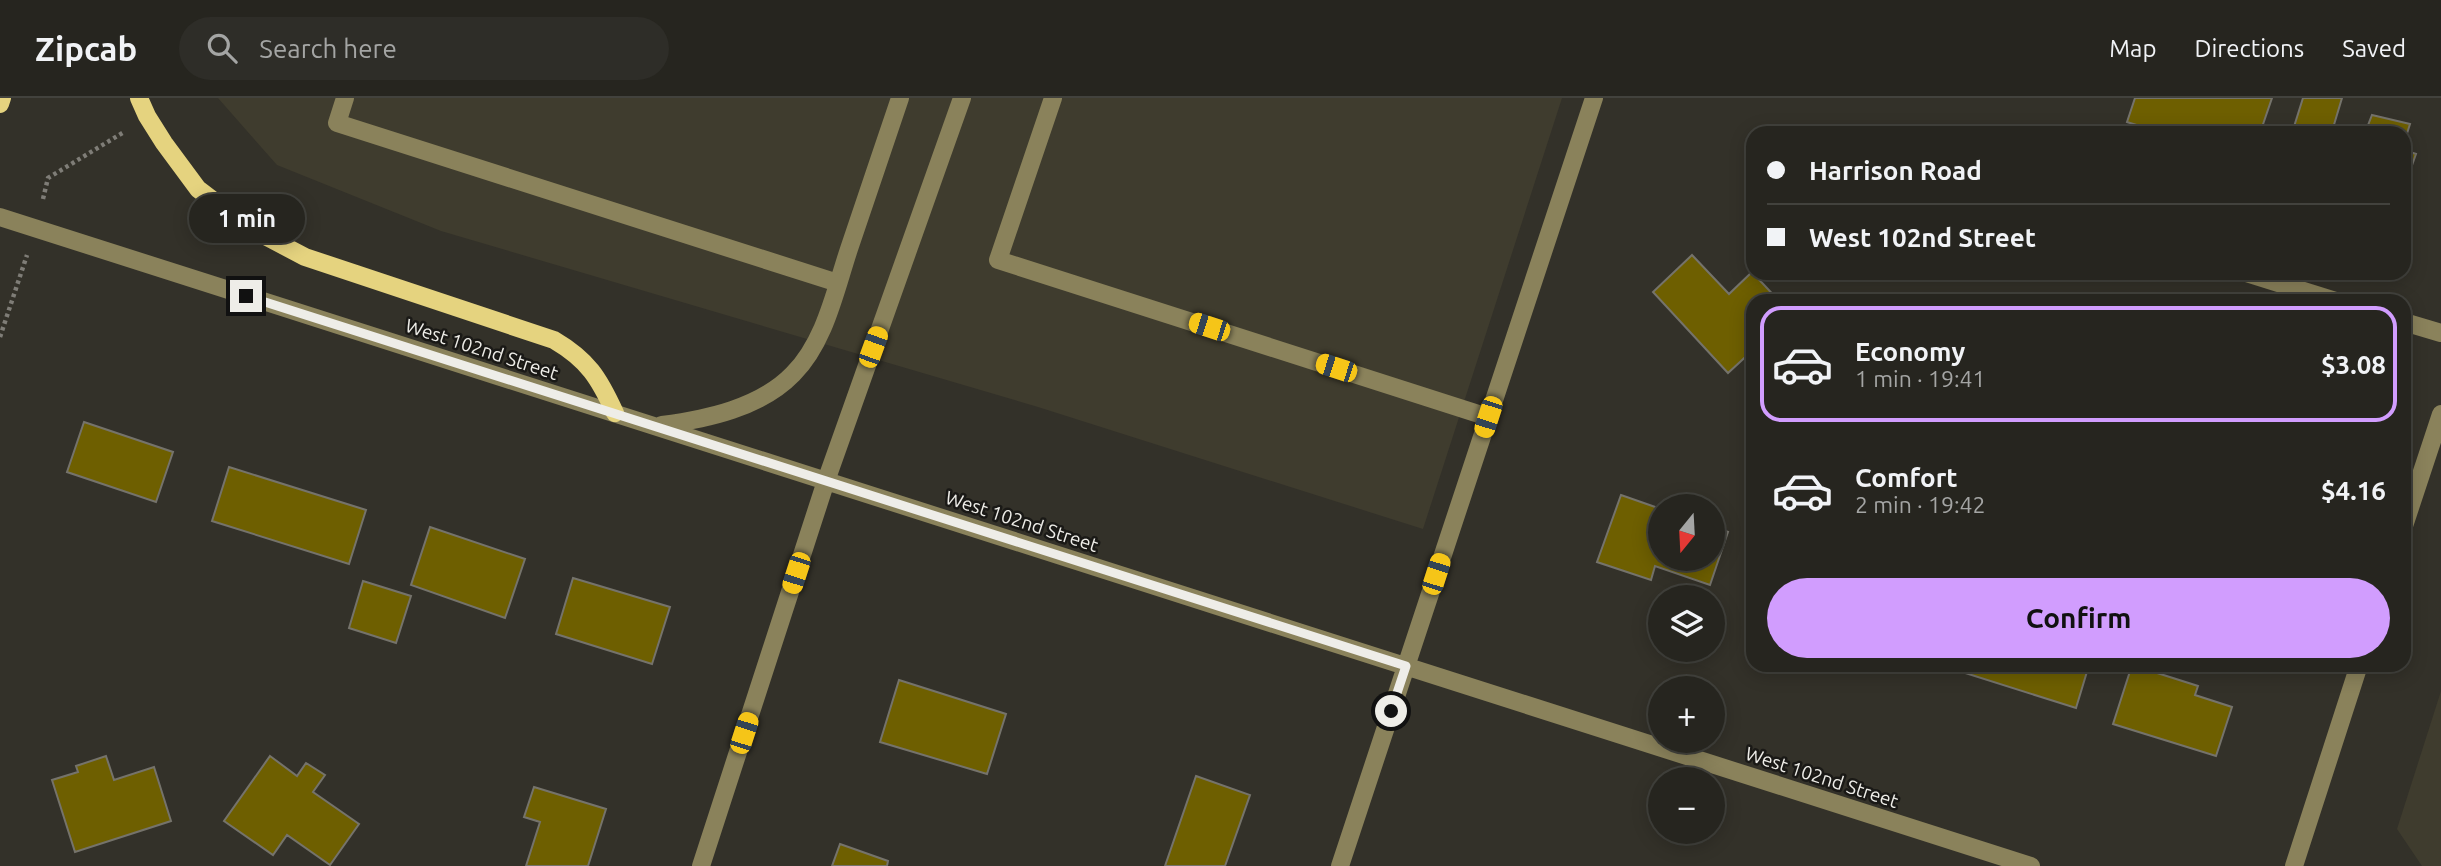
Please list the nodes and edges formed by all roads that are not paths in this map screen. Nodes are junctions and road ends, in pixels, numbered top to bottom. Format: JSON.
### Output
{"nodes":[{"id":1,"x":2,"y":98,"type":"edge"},
{"id":2,"x":139,"y":98,"type":"edge"},
{"id":3,"x":345,"y":98,"type":"edge"},
{"id":4,"x":900,"y":98,"type":"edge"},
{"id":5,"x":962,"y":98,"type":"edge"},
{"id":6,"x":1053,"y":98,"type":"edge"},
{"id":7,"x":1594,"y":98,"type":"edge"},
{"id":8,"x":0,"y":104,"type":"edge"},
{"id":9,"x":0,"y":217,"type":"edge"},
{"id":10,"x":2268,"y":280,"type":"edge"},
{"id":11,"x":838,"y":282,"type":"junction"},
{"id":12,"x":2314,"y":294,"type":"edge"},
{"id":13,"x":2411,"y":324,"type":"edge"},
{"id":14,"x":2441,"y":334,"type":"edge"},
{"id":15,"x":615,"y":414,"type":"junction"},
{"id":16,"x":2441,"y":414,"type":"edge"},
{"id":17,"x":1488,"y":417,"type":"junction"},
{"id":18,"x":654,"y":426,"type":"junction"},
{"id":19,"x":826,"y":481,"type":"junction"},
{"id":20,"x":2411,"y":505,"type":"edge"},
{"id":21,"x":1406,"y":666,"type":"junction"},
{"id":22,"x":2357,"y":672,"type":"edge"},
{"id":23,"x":1976,"y":858,"type":"edge"},
{"id":24,"x":701,"y":866,"type":"edge"},
{"id":25,"x":1340,"y":866,"type":"edge"},
{"id":26,"x":2031,"y":866,"type":"edge"},
{"id":27,"x":2294,"y":866,"type":"edge"}],
"edges":[{"from":1,"to":8,"type":"main road"},
{"from":2,"to":15,"type":"main road"},
{"from":3,"to":11,"type":"street"},
{"from":4,"to":11,"type":"street"},
{"from":5,"to":19,"type":"street"},
{"from":6,"to":17,"type":"street"},
{"from":7,"to":17,"type":"street"},
{"from":9,"to":15,"type":"street","name":"West 102nd Street"},
{"from":10,"to":12,"type":"street"},
{"from":11,"to":18,"type":"street"},
{"from":13,"to":14,"type":"street"},
{"from":15,"to":18,"type":"street","name":"West 102nd Street"},
{"from":16,"to":20,"type":"street"},
{"from":17,"to":21,"type":"street"},
{"from":18,"to":19,"type":"street","name":"West 102nd Street"},
{"from":19,"to":21,"type":"street","name":"West 102nd Street"},
{"from":19,"to":24,"type":"street"},
{"from":21,"to":23,"type":"street","name":"West 102nd Street"},
{"from":21,"to":25,"type":"street"},
{"from":22,"to":27,"type":"street"},
{"from":23,"to":26,"type":"street","name":"West 102nd Street"}]}
